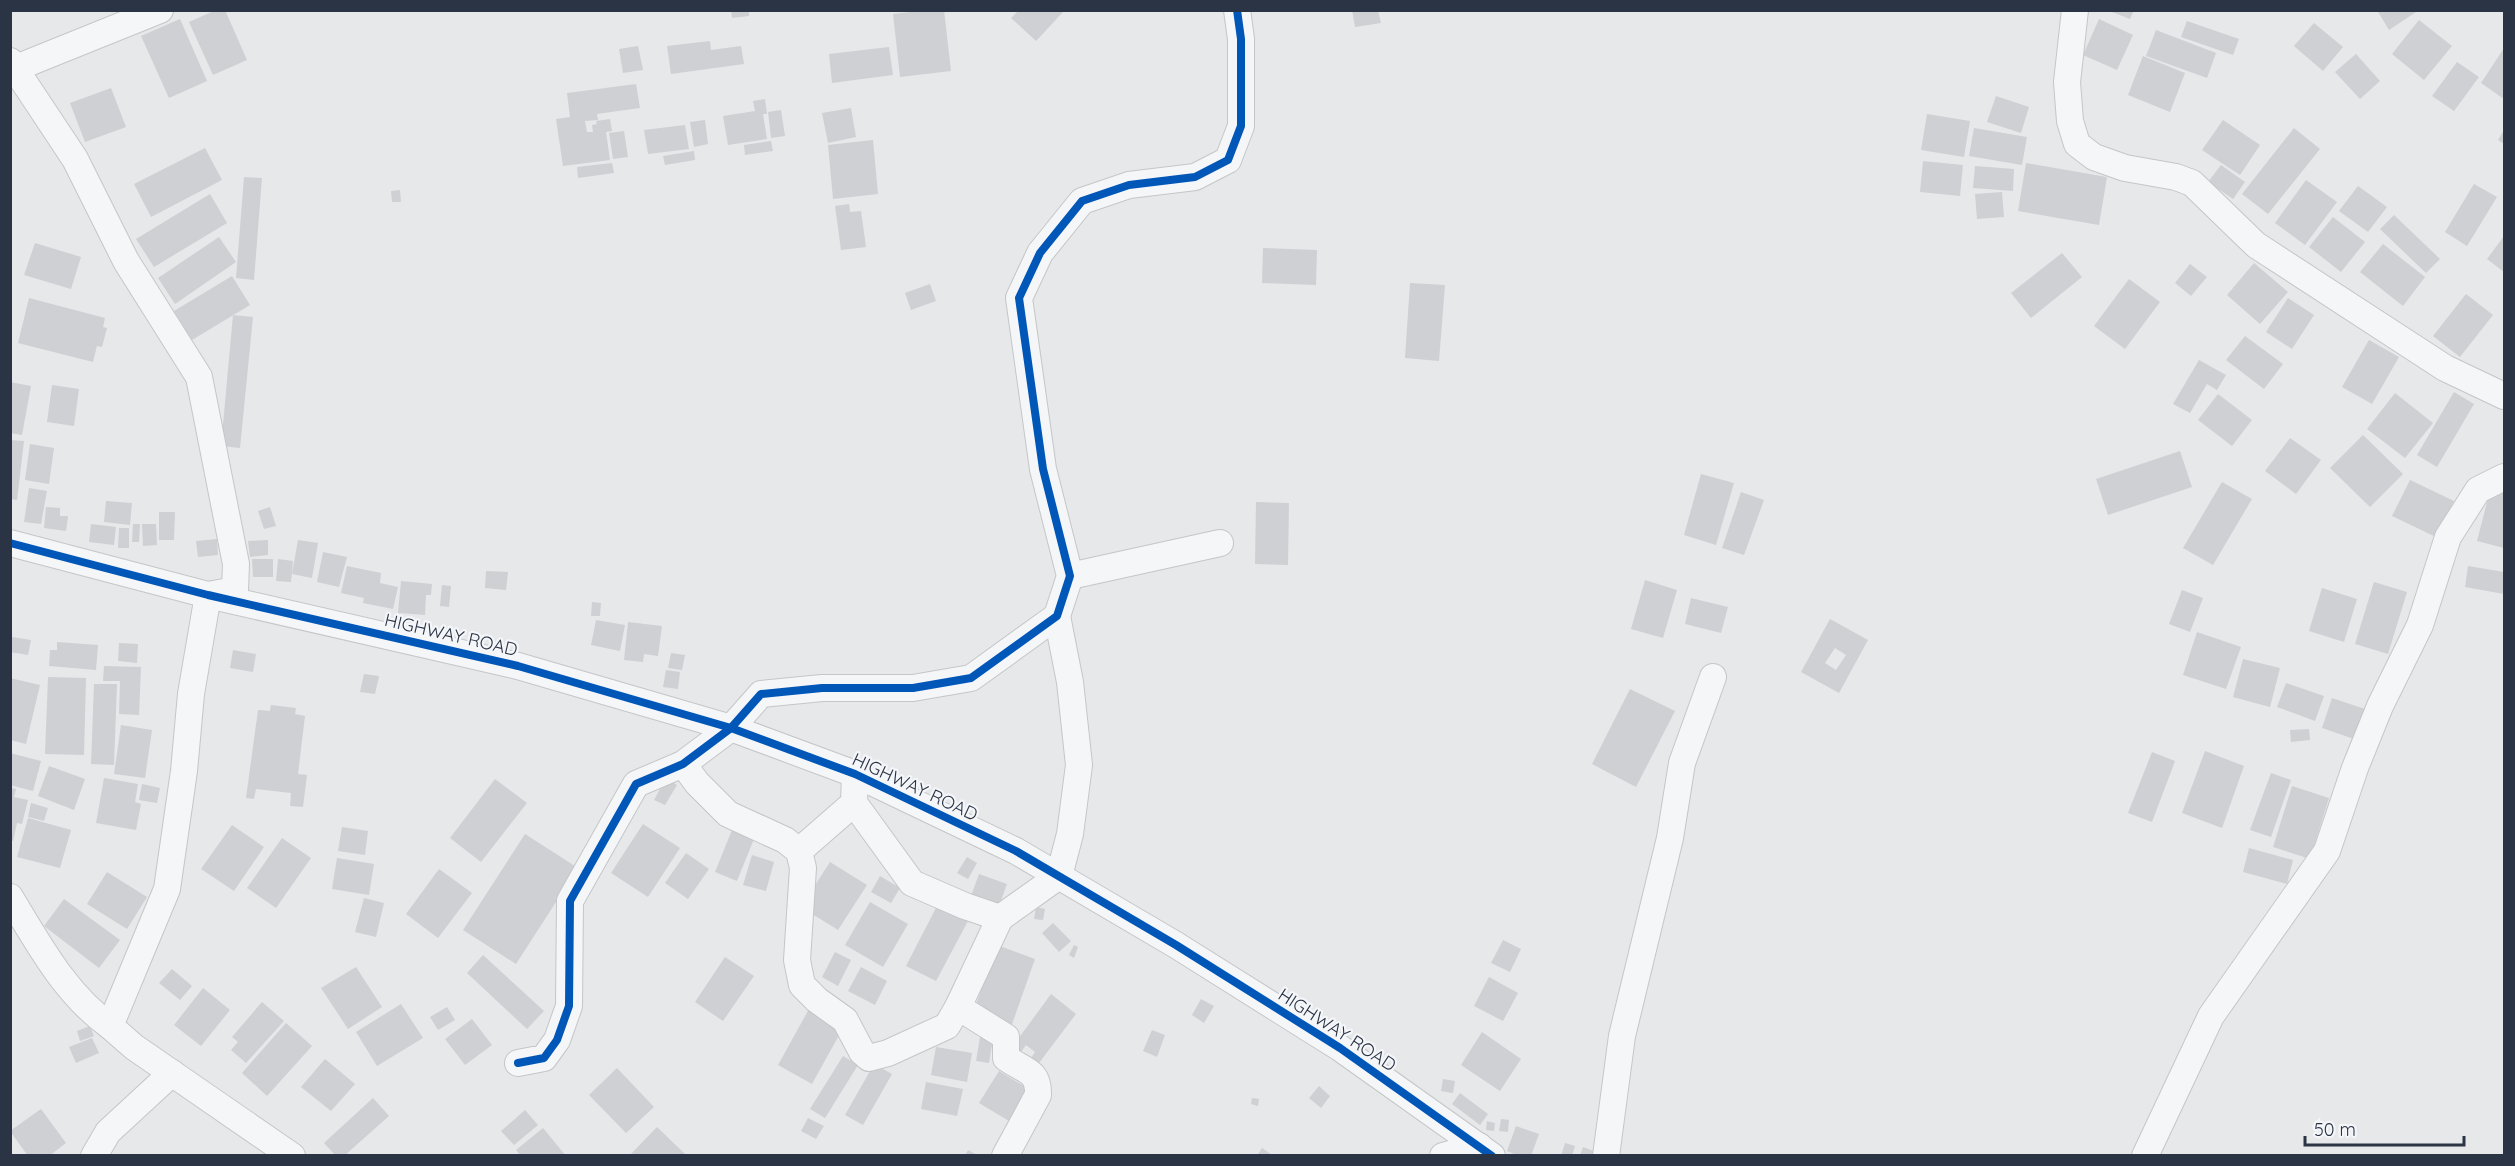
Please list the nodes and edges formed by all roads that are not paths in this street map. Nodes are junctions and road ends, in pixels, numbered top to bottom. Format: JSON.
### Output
{"nodes":[{"id":1,"x":160,"y":10,"type":"edge"},
{"id":2,"x":1237,"y":10,"type":"edge"},
{"id":3,"x":2075,"y":10,"type":"edge"},
{"id":4,"x":13,"y":65,"type":"edge"},
{"id":5,"x":2505,"y":396,"type":"edge"},
{"id":6,"x":2505,"y":477,"type":"edge"},
{"id":7,"x":10,"y":543,"type":"edge"},
{"id":8,"x":1220,"y":543,"type":"dead end"},
{"id":9,"x":1070,"y":576,"type":"junction"},
{"id":10,"x":208,"y":596,"type":"junction"},
{"id":11,"x":1057,"y":616,"type":"junction"},
{"id":12,"x":1713,"y":677,"type":"dead end"},
{"id":13,"x":731,"y":728,"type":"junction"},
{"id":14,"x":683,"y":764,"type":"junction"},
{"id":15,"x":855,"y":774,"type":"junction"},
{"id":16,"x":854,"y":803,"type":"junction"},
{"id":17,"x":799,"y":851,"type":"junction"},
{"id":18,"x":1059,"y":876,"type":"junction"},
{"id":19,"x":10,"y":897,"type":"edge"},
{"id":20,"x":1000,"y":918,"type":"junction"},
{"id":21,"x":958,"y":1006,"type":"junction"},
{"id":22,"x":110,"y":1026,"type":"junction"},
{"id":23,"x":518,"y":1064,"type":"dead end"},
{"id":24,"x":172,"y":1073,"type":"junction"},
{"id":25,"x":1485,"y":1151,"type":"edge"},
{"id":26,"x":94,"y":1155,"type":"edge"},
{"id":27,"x":292,"y":1155,"type":"edge"},
{"id":28,"x":1005,"y":1155,"type":"edge"},
{"id":29,"x":1443,"y":1155,"type":"edge"},
{"id":30,"x":1606,"y":1155,"type":"edge"},
{"id":31,"x":2145,"y":1155,"type":"edge"}],
"edges":[{"from":1,"to":4,"type":"street"},
{"from":2,"to":9,"type":"street"},
{"from":3,"to":5,"type":"street"},
{"from":4,"to":10,"type":"street"},
{"from":6,"to":31,"type":"street"},
{"from":7,"to":10,"type":"street","name":"HIGHWAY ROAD"},
{"from":8,"to":9,"type":"street"},
{"from":9,"to":11,"type":"street"},
{"from":10,"to":13,"type":"street","name":"HIGHWAY ROAD"},
{"from":10,"to":22,"type":"street"},
{"from":11,"to":13,"type":"street"},
{"from":11,"to":18,"type":"street"},
{"from":12,"to":30,"type":"street"},
{"from":13,"to":14,"type":"street"},
{"from":13,"to":15,"type":"street","name":"HIGHWAY ROAD"},
{"from":14,"to":17,"type":"street"},
{"from":14,"to":23,"type":"street"},
{"from":15,"to":16,"type":"street"},
{"from":15,"to":18,"type":"street","name":"HIGHWAY ROAD"},
{"from":16,"to":17,"type":"street"},
{"from":16,"to":20,"type":"street"},
{"from":17,"to":21,"type":"street"},
{"from":18,"to":20,"type":"street"},
{"from":18,"to":25,"type":"street","name":"HIGHWAY ROAD"},
{"from":19,"to":22,"type":"street"},
{"from":20,"to":21,"type":"street"},
{"from":21,"to":28,"type":"street"},
{"from":22,"to":24,"type":"street"},
{"from":24,"to":26,"type":"street"},
{"from":24,"to":27,"type":"street"},
{"from":25,"to":29,"type":"street"}]}
